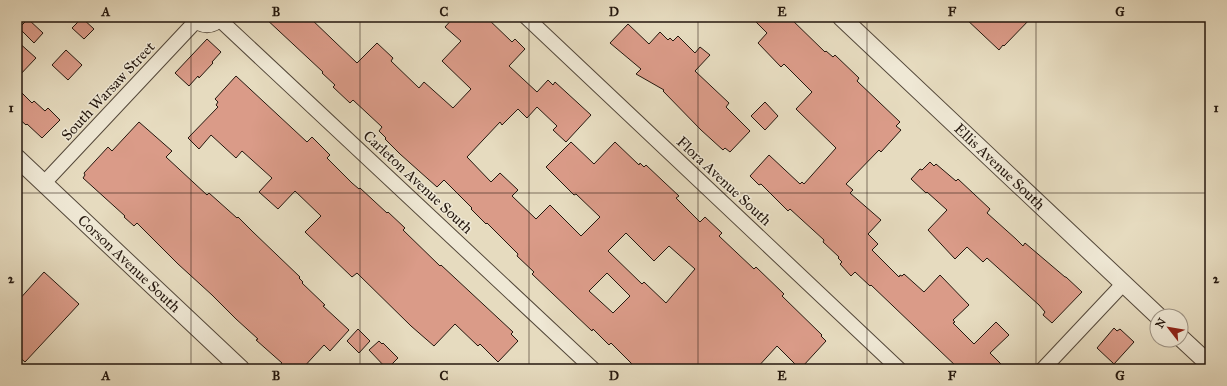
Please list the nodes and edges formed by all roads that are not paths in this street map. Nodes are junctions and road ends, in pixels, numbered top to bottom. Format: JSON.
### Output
{"nodes":[{"id":1,"x":526,"y":17,"type":"edge"},
{"id":2,"x":841,"y":17,"type":"edge"},
{"id":3,"x":221,"y":18,"type":"edge"},
{"id":4,"x":194,"y":19,"type":"edge"},
{"id":5,"x":17,"y":158,"type":"edge"},
{"id":6,"x":44,"y":183,"type":"junction"},
{"id":7,"x":1124,"y":284,"type":"junction"},
{"id":8,"x":1150,"y":308,"type":"edge"},
{"id":9,"x":1189,"y":345,"type":"edge"},
{"id":10,"x":1210,"y":365,"type":"edge"},
{"id":11,"x":241,"y":369,"type":"edge"},
{"id":12,"x":593,"y":369,"type":"edge"},
{"id":13,"x":899,"y":369,"type":"edge"},
{"id":14,"x":1044,"y":369,"type":"edge"}],
"edges":[{"from":1,"to":13,"type":"street","name":"Flora Avenue South"},
{"from":2,"to":7,"type":"street","name":"Ellis Avenue South"},
{"from":3,"to":4,"type":"street"},
{"from":3,"to":12,"type":"street","name":"Carleton Avenue South"},
{"from":4,"to":6,"type":"street","name":"South Warsaw Street"},
{"from":5,"to":6,"type":"street","name":"Corson Avenue South"},
{"from":6,"to":11,"type":"street","name":"Corson Avenue South"},
{"from":7,"to":8,"type":"street","name":"Ellis Avenue South"},
{"from":7,"to":14,"type":"street"},
{"from":9,"to":10,"type":"street"}]}
